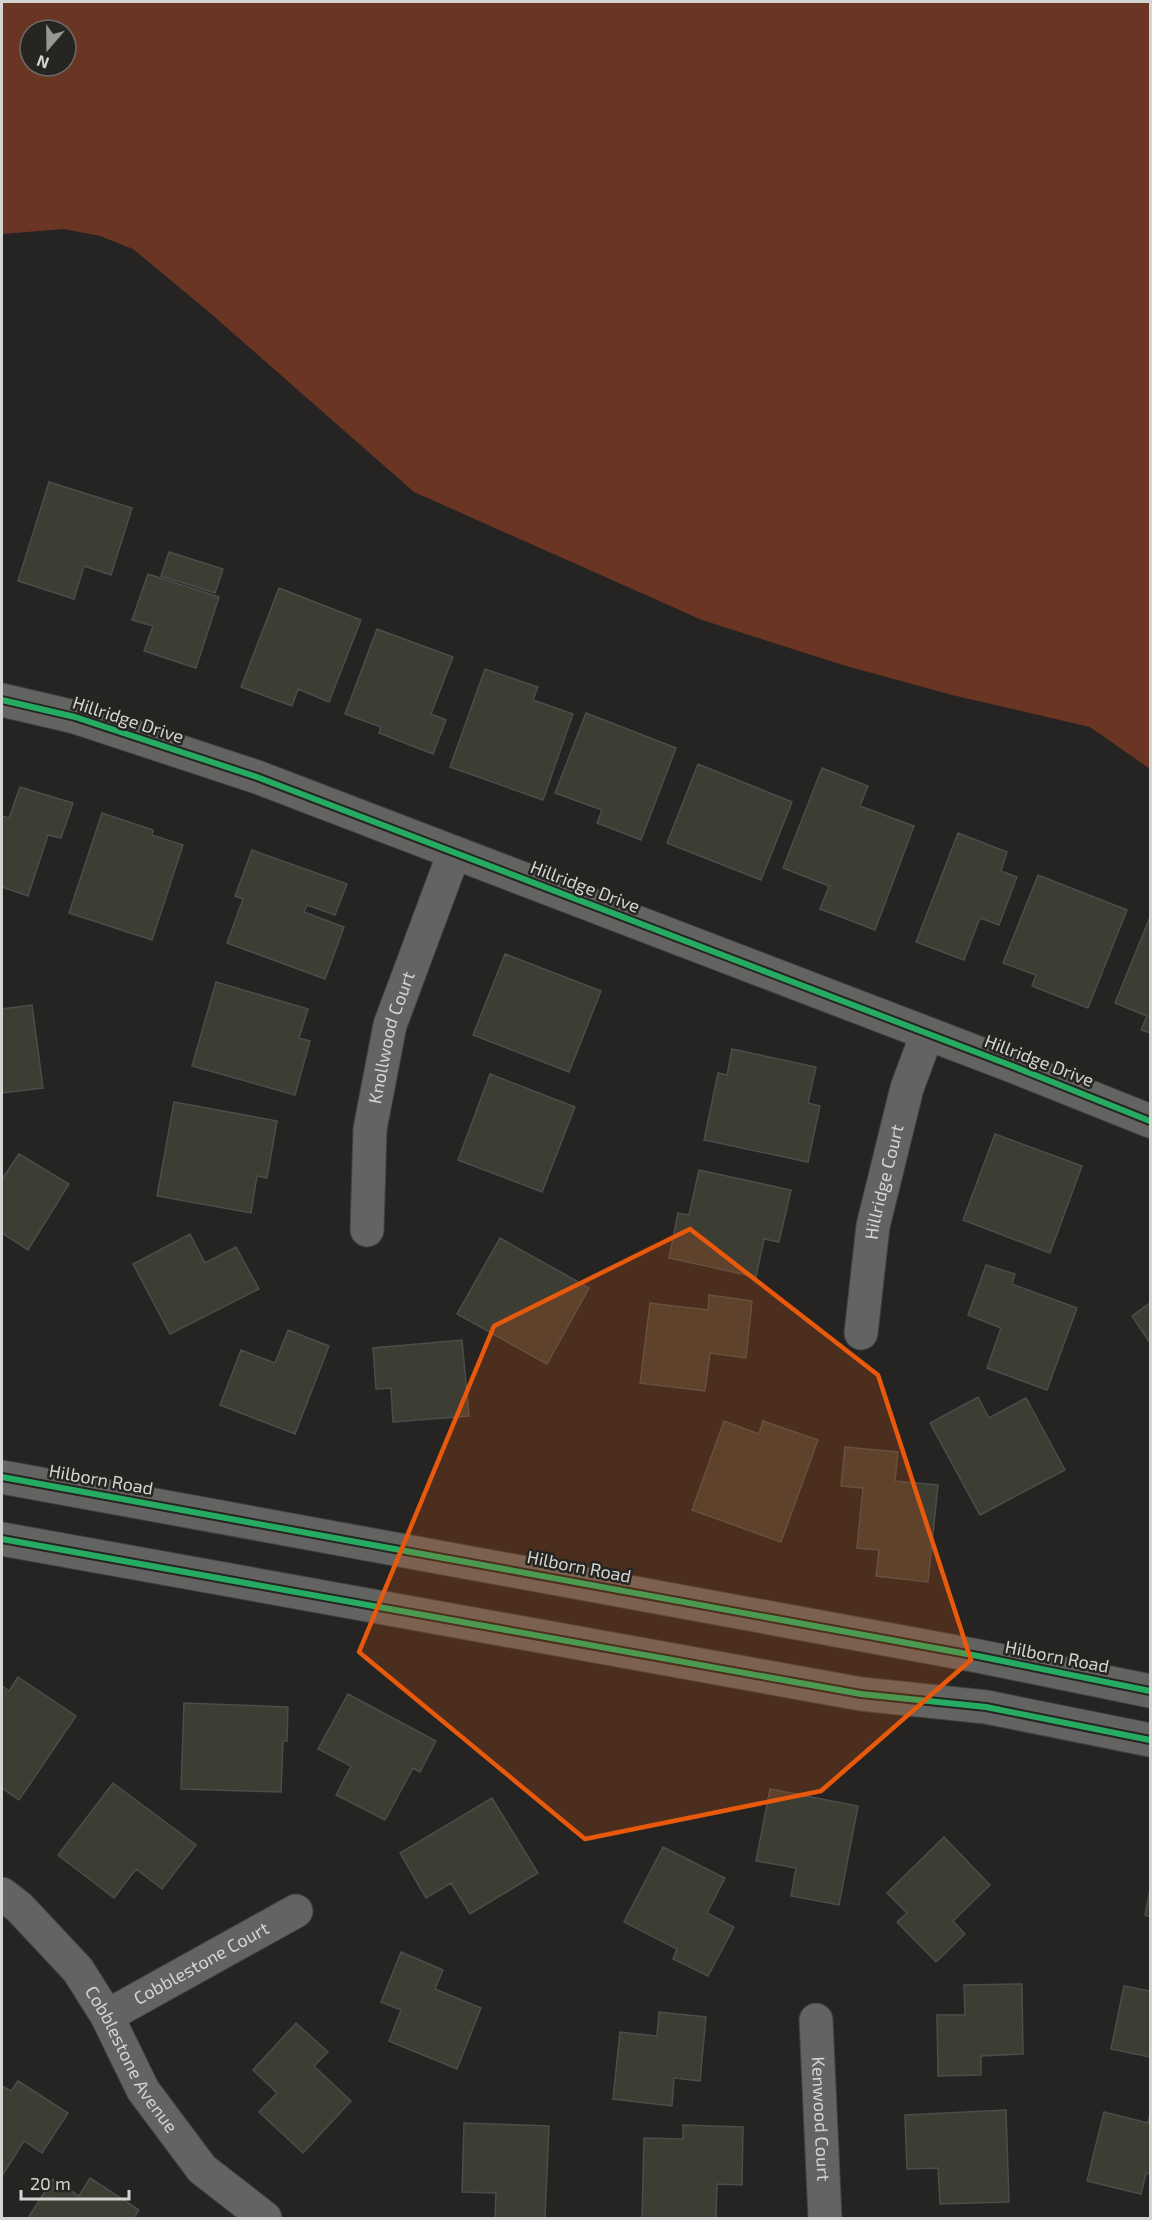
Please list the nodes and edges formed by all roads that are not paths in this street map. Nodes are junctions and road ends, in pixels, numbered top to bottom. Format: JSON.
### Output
{"nodes":[{"id":1,"x":2,"y":700,"type":"edge"},
{"id":2,"x":454,"y":853,"type":"junction"},
{"id":3,"x":927,"y":1035,"type":"junction"},
{"id":4,"x":1150,"y":1121,"type":"edge"},
{"id":5,"x":367,"y":1230,"type":"dead end"},
{"id":6,"x":861,"y":1333,"type":"dead end"},
{"id":7,"x":2,"y":1477,"type":"edge"},
{"id":8,"x":2,"y":1539,"type":"edge"},
{"id":9,"x":1150,"y":1691,"type":"edge"},
{"id":10,"x":1150,"y":1740,"type":"edge"},
{"id":11,"x":2,"y":1894,"type":"edge"},
{"id":12,"x":296,"y":1911,"type":"dead end"},
{"id":13,"x":107,"y":2016,"type":"junction"},
{"id":14,"x":816,"y":2020,"type":"dead end"},
{"id":15,"x":265,"y":2218,"type":"edge"},
{"id":16,"x":825,"y":2218,"type":"edge"}],
"edges":[{"from":1,"to":2,"type":"street","name":"Hillridge Drive"},
{"from":2,"to":3,"type":"street","name":"Hillridge Drive"},
{"from":2,"to":5,"type":"street","name":"Knollwood Court"},
{"from":3,"to":4,"type":"street","name":"Hillridge Drive"},
{"from":3,"to":6,"type":"street","name":"Hillridge Court"},
{"from":7,"to":9,"type":"street","name":"Hilborn Road"},
{"from":8,"to":10,"type":"street"},
{"from":11,"to":13,"type":"street","name":"Cobblestone Avenue"},
{"from":12,"to":13,"type":"street","name":"Cobblestone Court"},
{"from":13,"to":15,"type":"street","name":"Cobblestone Avenue"},
{"from":14,"to":16,"type":"street","name":"Kenwood Court"}]}
